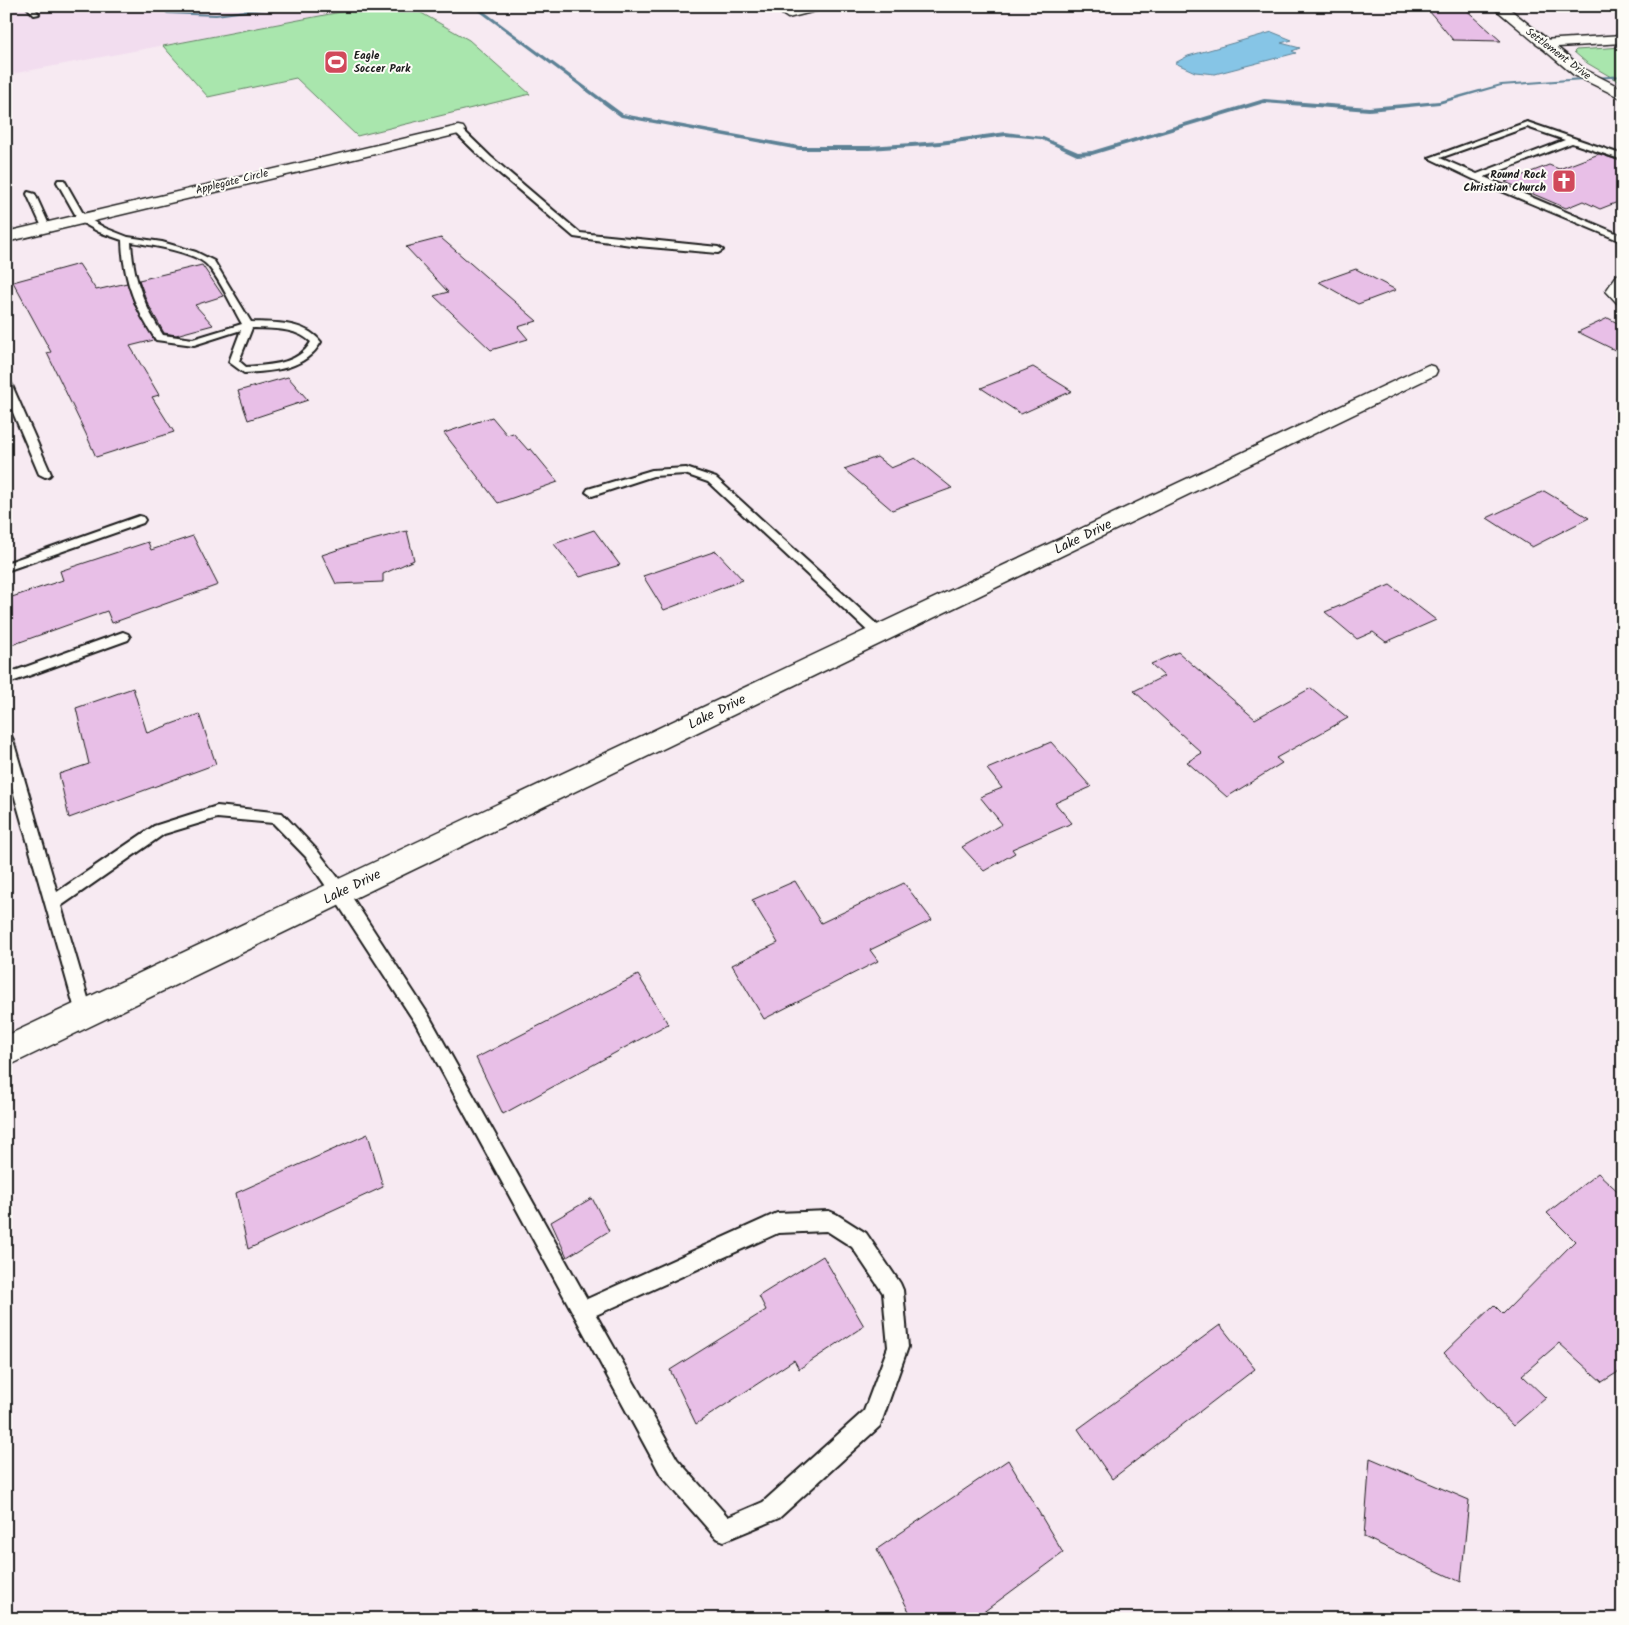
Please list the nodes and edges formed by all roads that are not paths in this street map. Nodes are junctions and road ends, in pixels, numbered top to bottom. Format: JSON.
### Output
{"nodes":[{"id":1,"x":29,"y":6,"type":"edge"},
{"id":2,"x":820,"y":6,"type":"edge"},
{"id":3,"x":1498,"y":6,"type":"edge"},
{"id":4,"x":36,"y":14,"type":"dead end"},
{"id":5,"x":800,"y":21,"type":"dead end"},
{"id":6,"x":1623,"y":39,"type":"edge"},
{"id":7,"x":1542,"y":44,"type":"junction"},
{"id":8,"x":1622,"y":95,"type":"edge"},
{"id":9,"x":458,"y":130,"type":"joint"},
{"id":10,"x":1572,"y":140,"type":"junction"},
{"id":11,"x":1623,"y":158,"type":"edge"},
{"id":12,"x":1476,"y":177,"type":"junction"},
{"id":13,"x":61,"y":182,"type":"dead end"},
{"id":14,"x":31,"y":194,"type":"dead end"},
{"id":15,"x":82,"y":219,"type":"junction"},
{"id":16,"x":46,"y":228,"type":"junction"},
{"id":17,"x":6,"y":237,"type":"edge"},
{"id":18,"x":126,"y":239,"type":"junction"},
{"id":19,"x":1623,"y":239,"type":"edge"},
{"id":20,"x":718,"y":250,"type":"dead end"},
{"id":21,"x":1623,"y":279,"type":"edge"},
{"id":22,"x":1623,"y":299,"type":"edge"},
{"id":23,"x":248,"y":325,"type":"junction"},
{"id":24,"x":1428,"y":371,"type":"dead end"},
{"id":25,"x":6,"y":383,"type":"edge"},
{"id":26,"x":45,"y":474,"type":"dead end"},
{"id":27,"x":592,"y":492,"type":"dead end"},
{"id":28,"x":139,"y":520,"type":"dead end"},
{"id":29,"x":6,"y":567,"type":"edge"},
{"id":30,"x":879,"y":634,"type":"junction"},
{"id":31,"x":122,"y":637,"type":"dead end"},
{"id":32,"x":6,"y":679,"type":"edge"},
{"id":33,"x":6,"y":740,"type":"edge"},
{"id":34,"x":340,"y":893,"type":"junction"},
{"id":35,"x":52,"y":903,"type":"junction"},
{"id":36,"x":84,"y":1015,"type":"junction"},
{"id":37,"x":6,"y":1052,"type":"edge"},
{"id":38,"x":583,"y":1311,"type":"junction"}],
"edges":[{"from":1,"to":4,"type":"lane"},
{"from":2,"to":5,"type":"street"},
{"from":3,"to":7,"type":"street","name":"Settlement Drive"},
{"from":6,"to":7,"type":"street"},
{"from":7,"to":8,"type":"street","name":"Settlement Drive"},
{"from":9,"to":15,"type":"street","name":"Applegate Circle"},
{"from":9,"to":20,"type":"lane"},
{"from":10,"to":11,"type":"lane"},
{"from":10,"to":12,"type":"lane"},
{"from":10,"to":12,"type":"lane"},
{"from":12,"to":19,"type":"lane"},
{"from":13,"to":15,"type":"lane"},
{"from":14,"to":16,"type":"lane"},
{"from":15,"to":16,"type":"street","name":"Applegate Circle"},
{"from":15,"to":18,"type":"lane"},
{"from":16,"to":17,"type":"street","name":"Applegate Circle"},
{"from":18,"to":23,"type":"lane"},
{"from":18,"to":23,"type":"lane"},
{"from":21,"to":22,"type":"street"},
{"from":23,"to":23,"type":"lane"},
{"from":24,"to":30,"type":"street","name":"Lake Drive"},
{"from":25,"to":26,"type":"lane"},
{"from":27,"to":30,"type":"lane"},
{"from":28,"to":29,"type":"lane"},
{"from":30,"to":34,"type":"street","name":"Lake Drive"},
{"from":31,"to":32,"type":"lane"},
{"from":33,"to":35,"type":"lane"},
{"from":34,"to":35,"type":"lane"},
{"from":34,"to":36,"type":"street","name":"Lake Drive"},
{"from":34,"to":38,"type":"lane"},
{"from":35,"to":36,"type":"lane"},
{"from":36,"to":37,"type":"street","name":"Lake Drive"},
{"from":38,"to":38,"type":"lane"}]}
